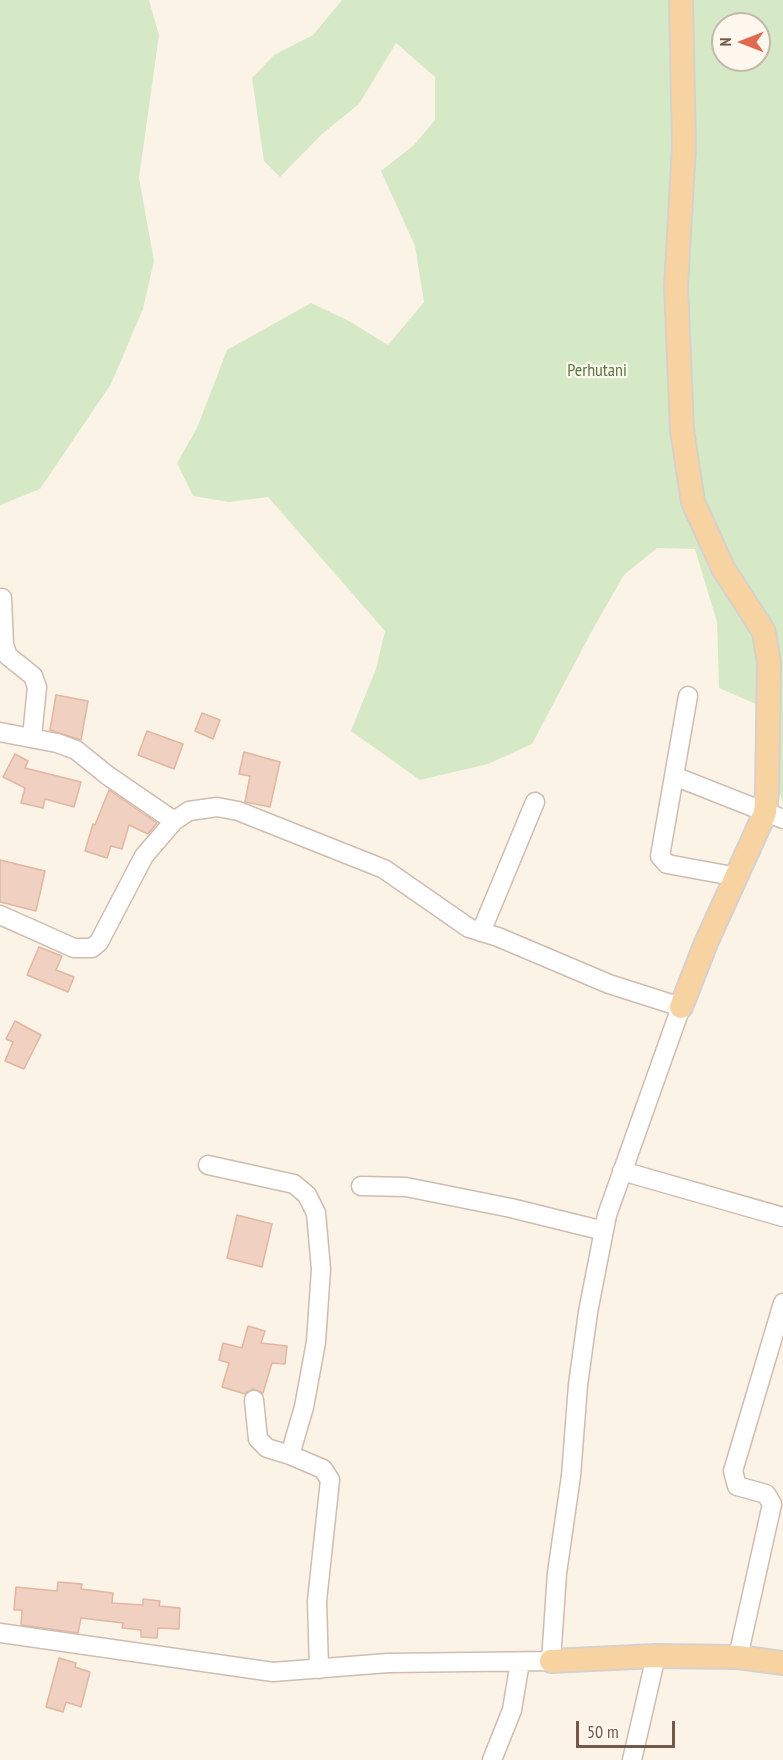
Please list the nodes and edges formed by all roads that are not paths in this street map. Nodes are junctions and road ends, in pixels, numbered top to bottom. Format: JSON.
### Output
{"nodes":[{"id":1,"x":681,"y":0,"type":"edge"},
{"id":2,"x":2,"y":598,"type":"dead end"},
{"id":3,"x":688,"y":696,"type":"dead end"},
{"id":4,"x":0,"y":732,"type":"edge"},
{"id":5,"x":32,"y":737,"type":"junction"},
{"id":6,"x":674,"y":776,"type":"junction"},
{"id":7,"x":536,"y":802,"type":"dead end"},
{"id":8,"x":774,"y":816,"type":"edge"},
{"id":9,"x":174,"y":822,"type":"junction"},
{"id":10,"x":738,"y":877,"type":"junction"},
{"id":11,"x":0,"y":915,"type":"edge"},
{"id":12,"x":481,"y":932,"type":"junction"},
{"id":13,"x":681,"y":1007,"type":"junction"},
{"id":14,"x":208,"y":1165,"type":"dead end"},
{"id":15,"x":622,"y":1171,"type":"junction"},
{"id":16,"x":361,"y":1186,"type":"dead end"},
{"id":17,"x":783,"y":1217,"type":"edge"},
{"id":18,"x":604,"y":1231,"type":"junction"},
{"id":19,"x":783,"y":1303,"type":"edge"},
{"id":20,"x":254,"y":1400,"type":"dead end"},
{"id":21,"x":290,"y":1455,"type":"junction"},
{"id":22,"x":0,"y":1633,"type":"edge"},
{"id":23,"x":656,"y":1656,"type":"junction"},
{"id":24,"x":738,"y":1657,"type":"junction"},
{"id":25,"x":551,"y":1661,"type":"junction"},
{"id":26,"x":520,"y":1662,"type":"junction"},
{"id":27,"x":783,"y":1663,"type":"edge"},
{"id":28,"x":319,"y":1669,"type":"junction"},
{"id":29,"x":492,"y":1760,"type":"edge"},
{"id":30,"x":632,"y":1760,"type":"edge"}],
"edges":[{"from":1,"to":8,"type":"main road"},
{"from":2,"to":5,"type":"street"},
{"from":3,"to":6,"type":"street"},
{"from":4,"to":5,"type":"street"},
{"from":5,"to":9,"type":"street"},
{"from":6,"to":8,"type":"street"},
{"from":6,"to":10,"type":"street"},
{"from":7,"to":12,"type":"street"},
{"from":8,"to":10,"type":"main road"},
{"from":9,"to":11,"type":"street"},
{"from":9,"to":12,"type":"street"},
{"from":10,"to":13,"type":"main road"},
{"from":12,"to":13,"type":"street"},
{"from":13,"to":15,"type":"street"},
{"from":14,"to":21,"type":"street"},
{"from":15,"to":17,"type":"street"},
{"from":15,"to":18,"type":"street"},
{"from":16,"to":18,"type":"street"},
{"from":18,"to":25,"type":"street"},
{"from":19,"to":24,"type":"street"},
{"from":20,"to":21,"type":"street"},
{"from":21,"to":28,"type":"street"},
{"from":22,"to":28,"type":"street"},
{"from":23,"to":24,"type":"main road"},
{"from":23,"to":25,"type":"main road"},
{"from":23,"to":30,"type":"street"},
{"from":24,"to":27,"type":"main road"},
{"from":25,"to":26,"type":"street"},
{"from":26,"to":28,"type":"street"},
{"from":26,"to":29,"type":"street"}]}
